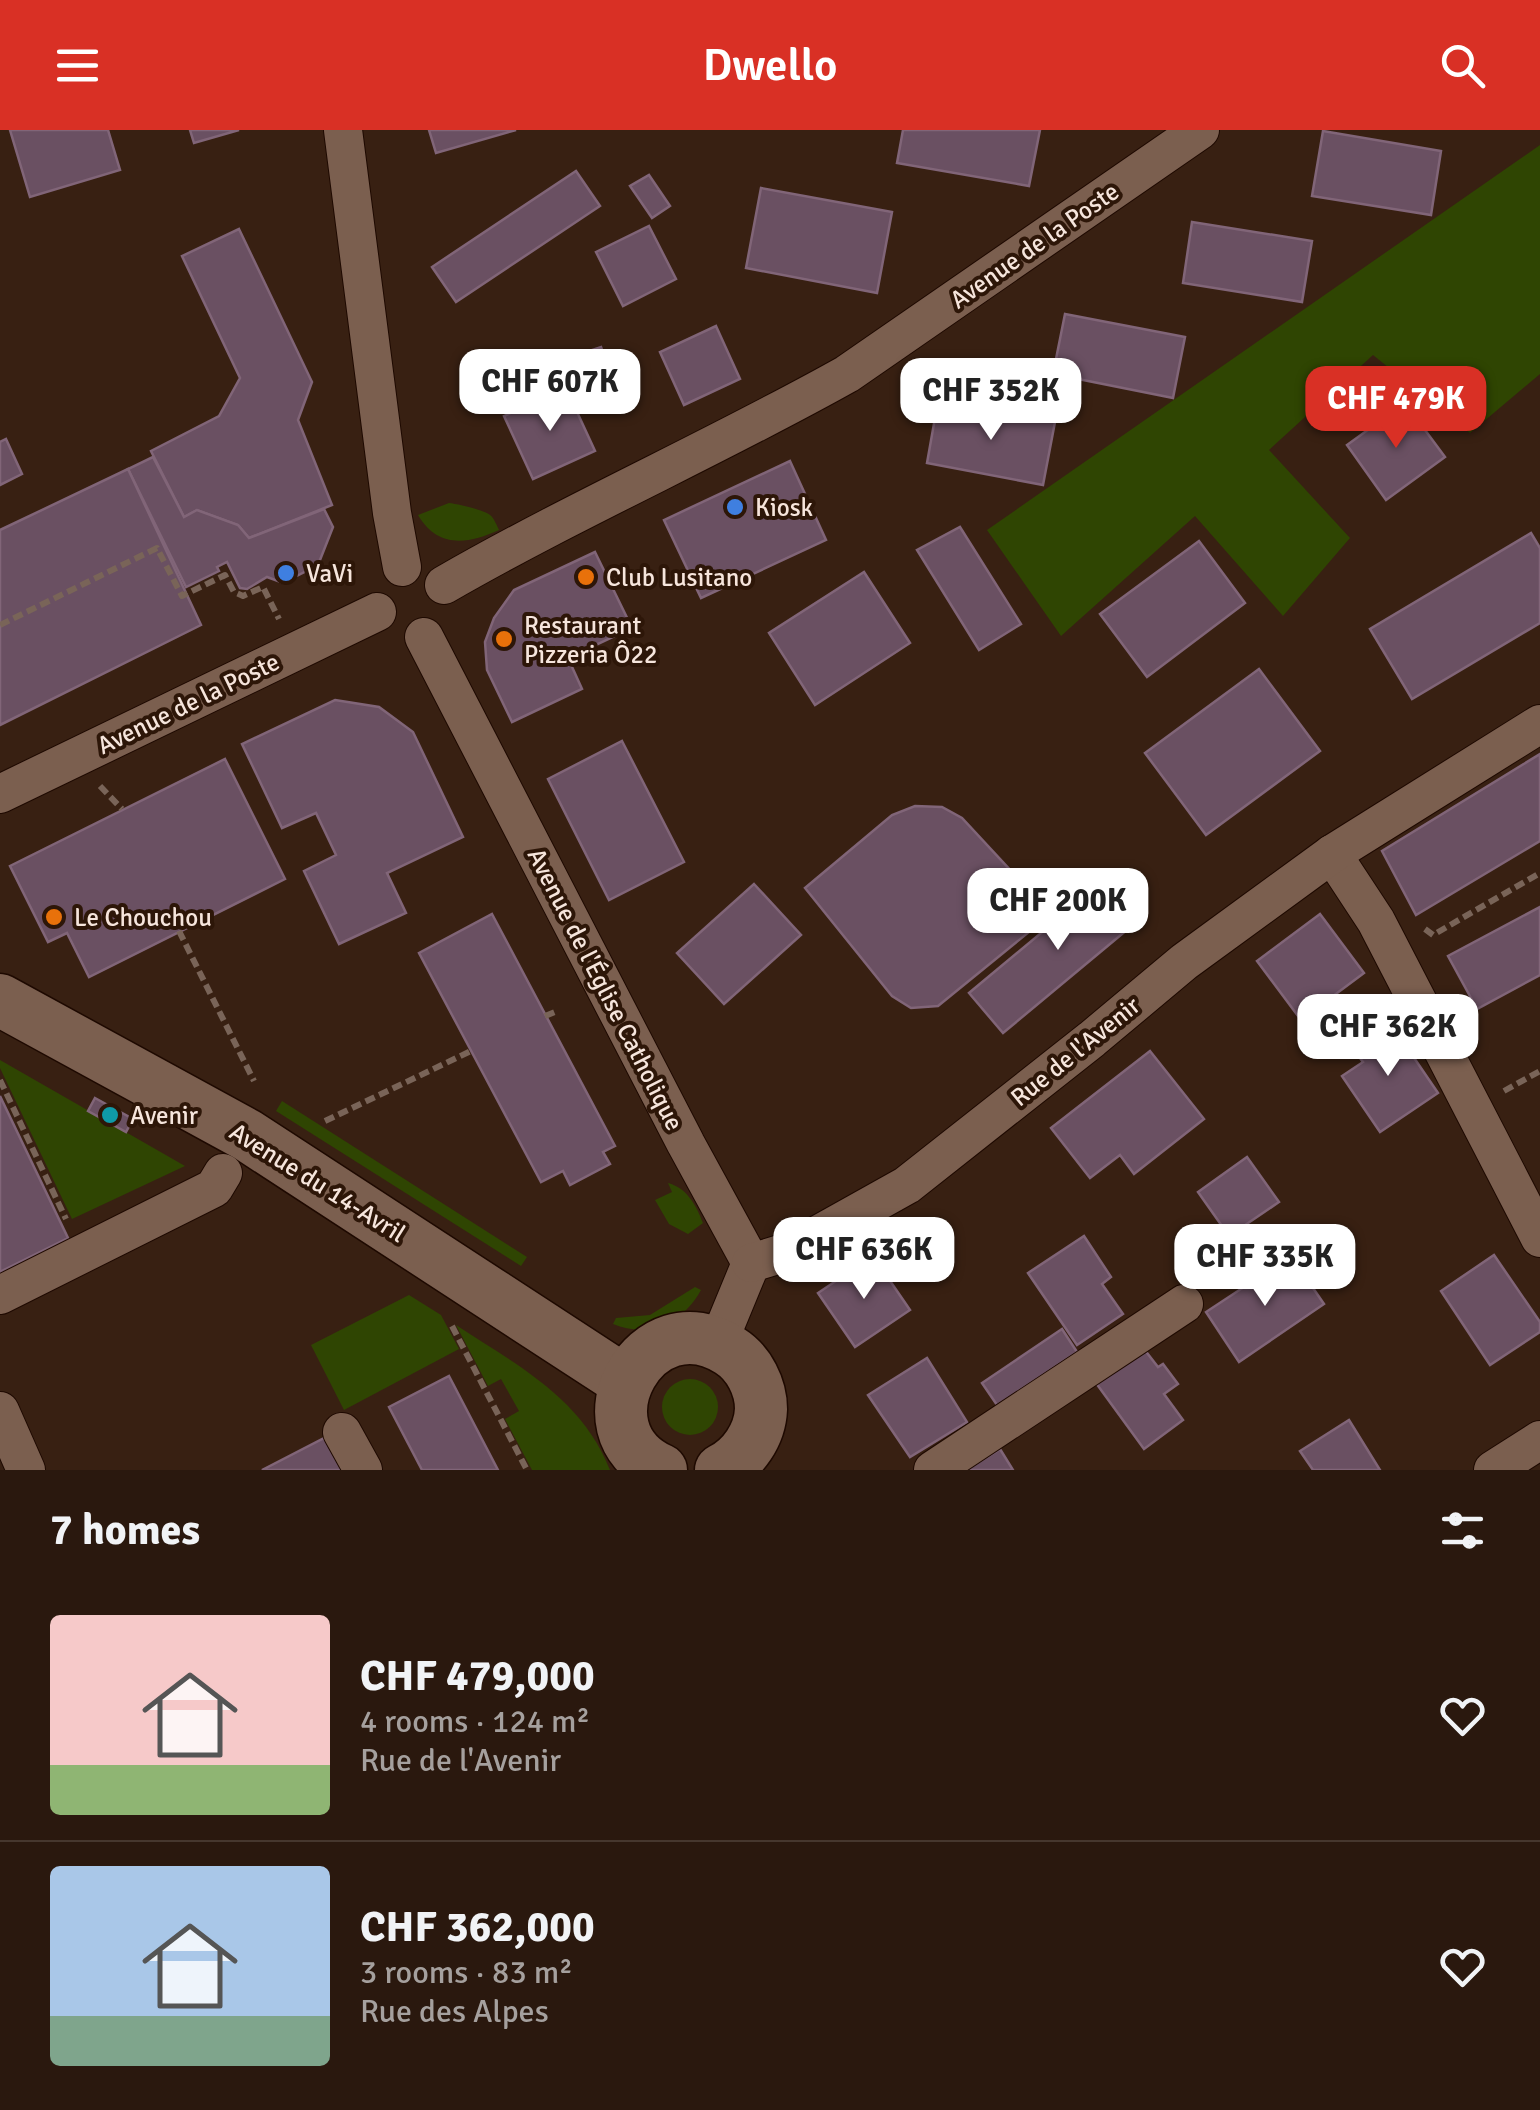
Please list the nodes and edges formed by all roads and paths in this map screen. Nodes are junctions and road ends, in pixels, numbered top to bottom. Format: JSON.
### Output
{"nodes":[{"id":1,"x":343,"y":130,"type":"edge"},
{"id":2,"x":1200,"y":130,"type":"edge"},
{"id":3,"x":402,"y":567,"type":"junction"},
{"id":4,"x":444,"y":585,"type":"junction"},
{"id":5,"x":377,"y":612,"type":"junction"},
{"id":6,"x":0,"y":625,"type":"edge"},
{"id":7,"x":285,"y":631,"type":"dead end"},
{"id":8,"x":424,"y":637,"type":"junction"},
{"id":9,"x":1540,"y":724,"type":"edge"},
{"id":10,"x":99,"y":786,"type":"dead end"},
{"id":11,"x":0,"y":794,"type":"edge"},
{"id":12,"x":122,"y":809,"type":"dead end"},
{"id":13,"x":1332,"y":854,"type":"junction"},
{"id":14,"x":1540,"y":873,"type":"edge"},
{"id":15,"x":1376,"y":922,"type":"junction"},
{"id":16,"x":179,"y":931,"type":"dead end"},
{"id":17,"x":0,"y":1000,"type":"edge"},
{"id":18,"x":556,"y":1012,"type":"dead end"},
{"id":19,"x":546,"y":1016,"type":"dead end"},
{"id":20,"x":471,"y":1051,"type":"dead end"},
{"id":21,"x":0,"y":1080,"type":"edge"},
{"id":22,"x":254,"y":1081,"type":"dead end"},
{"id":23,"x":325,"y":1121,"type":"dead end"},
{"id":24,"x":223,"y":1173,"type":"dead end"},
{"id":25,"x":70,"y":1226,"type":"dead end"},
{"id":26,"x":1540,"y":1238,"type":"edge"},
{"id":27,"x":752,"y":1263,"type":"junction"},
{"id":28,"x":0,"y":1295,"type":"edge"},
{"id":29,"x":1184,"y":1304,"type":"dead end"},
{"id":30,"x":451,"y":1323,"type":"dead end"},
{"id":31,"x":718,"y":1343,"type":"junction"},
{"id":32,"x":626,"y":1382,"type":"junction"},
{"id":33,"x":0,"y":1410,"type":"edge"},
{"id":34,"x":342,"y":1432,"type":"dead end"},
{"id":35,"x":1540,"y":1440,"type":"edge"},
{"id":36,"x":746,"y":1463,"type":"edge"},
{"id":37,"x":26,"y":1470,"type":"edge"},
{"id":38,"x":363,"y":1470,"type":"edge"},
{"id":39,"x":528,"y":1470,"type":"edge"},
{"id":40,"x":661,"y":1470,"type":"edge"},
{"id":41,"x":934,"y":1470,"type":"edge"},
{"id":42,"x":1493,"y":1470,"type":"edge"}],
"edges":[{"from":1,"to":3,"type":"street"},
{"from":2,"to":4,"type":"street","name":"Avenue de la Poste"},
{"from":3,"to":4,"type":"street"},
{"from":3,"to":5,"type":"street"},
{"from":4,"to":8,"type":"street"},
{"from":5,"to":8,"type":"street"},
{"from":5,"to":11,"type":"street","name":"Avenue de la Poste"},
{"from":6,"to":7,"type":"path"},
{"from":8,"to":27,"type":"street","name":"Avenue de l'Église Catholique"},
{"from":9,"to":13,"type":"street","name":"Rue de l'Avenir"},
{"from":10,"to":12,"type":"path"},
{"from":13,"to":15,"type":"street"},
{"from":13,"to":27,"type":"street","name":"Rue de l'Avenir"},
{"from":14,"to":15,"type":"path"},
{"from":15,"to":26,"type":"street"},
{"from":16,"to":22,"type":"path"},
{"from":17,"to":32,"type":"main road","name":"Avenue du 14-Avril"},
{"from":18,"to":19,"type":"path"},
{"from":20,"to":23,"type":"path"},
{"from":21,"to":25,"type":"path"},
{"from":24,"to":28,"type":"street"},
{"from":27,"to":31,"type":"street"},
{"from":29,"to":41,"type":"street"},
{"from":30,"to":39,"type":"path"},
{"from":31,"to":32,"type":"main road"},
{"from":31,"to":36,"type":"main road"},
{"from":32,"to":40,"type":"main road"},
{"from":33,"to":37,"type":"street"},
{"from":34,"to":38,"type":"street"},
{"from":35,"to":42,"type":"street"}]}
